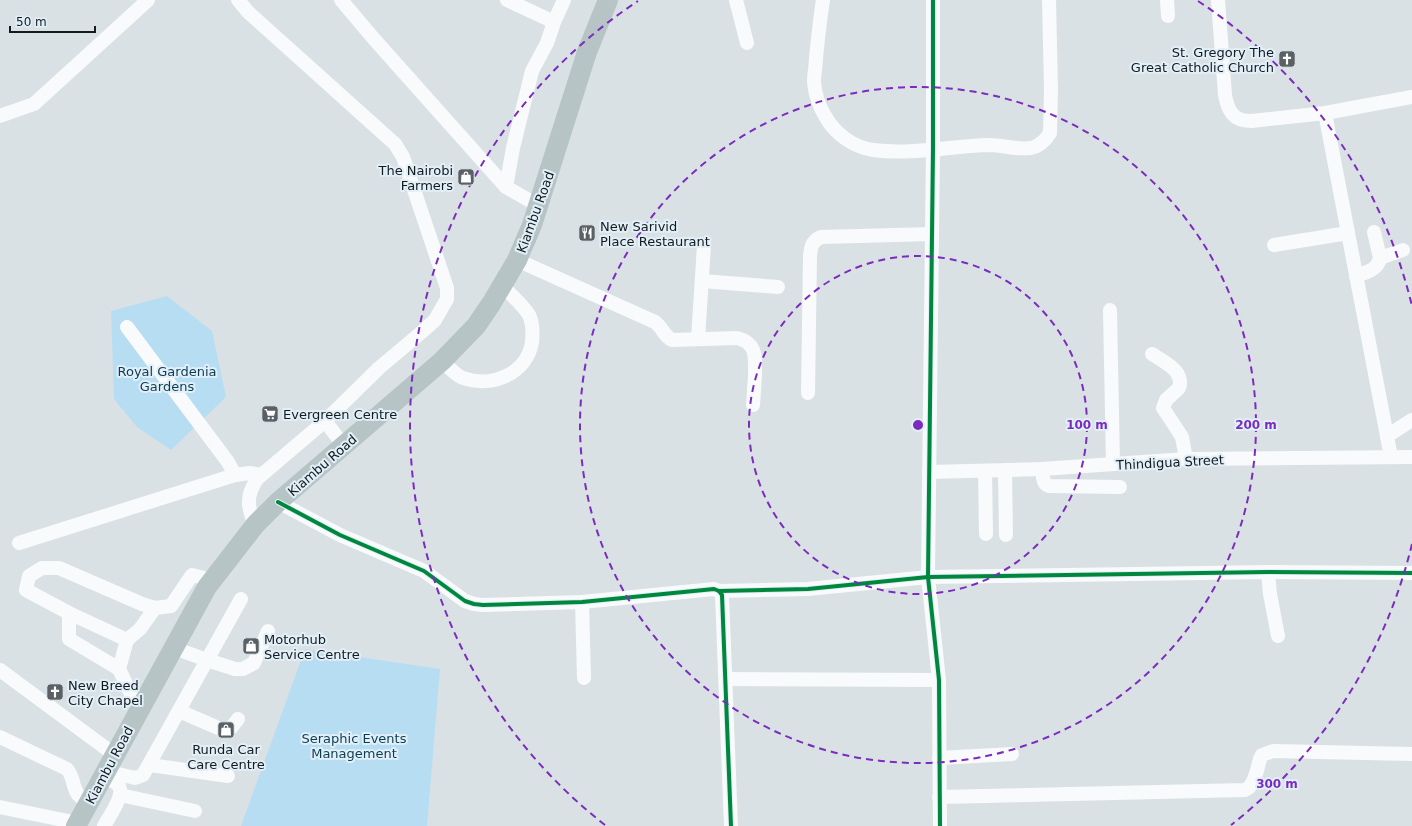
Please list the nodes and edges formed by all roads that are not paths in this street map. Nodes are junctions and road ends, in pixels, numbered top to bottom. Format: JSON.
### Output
{"nodes":[{"id":1,"x":148,"y":0,"type":"edge"},
{"id":2,"x":238,"y":0,"type":"edge"},
{"id":3,"x":341,"y":0,"type":"edge"},
{"id":4,"x":507,"y":0,"type":"edge"},
{"id":5,"x":564,"y":0,"type":"edge"},
{"id":6,"x":608,"y":0,"type":"edge"},
{"id":7,"x":736,"y":0,"type":"edge"},
{"id":8,"x":822,"y":0,"type":"edge"},
{"id":9,"x":933,"y":0,"type":"edge"},
{"id":10,"x":1049,"y":0,"type":"edge"},
{"id":11,"x":1167,"y":0,"type":"edge"},
{"id":12,"x":1218,"y":0,"type":"edge"},
{"id":13,"x":1168,"y":16,"type":"dead end"},
{"id":14,"x":554,"y":22,"type":"junction"},
{"id":15,"x":747,"y":43,"type":"dead end"},
{"id":16,"x":1412,"y":97,"type":"edge"},
{"id":17,"x":1325,"y":113,"type":"junction"},
{"id":18,"x":0,"y":116,"type":"edge"},
{"id":19,"x":933,"y":149,"type":"junction"},
{"id":20,"x":506,"y":187,"type":"junction"},
{"id":21,"x":539,"y":206,"type":"junction"},
{"id":22,"x":1374,"y":232,"type":"dead end"},
{"id":23,"x":1348,"y":233,"type":"junction"},
{"id":24,"x":932,"y":234,"type":"junction"},
{"id":25,"x":704,"y":245,"type":"dead end"},
{"id":26,"x":1274,"y":245,"type":"dead end"},
{"id":27,"x":1403,"y":250,"type":"dead end"},
{"id":28,"x":1380,"y":258,"type":"junction"},
{"id":29,"x":517,"y":260,"type":"junction"},
{"id":30,"x":1356,"y":276,"type":"junction"},
{"id":31,"x":702,"y":281,"type":"junction"},
{"id":32,"x":502,"y":285,"type":"junction"},
{"id":33,"x":778,"y":287,"type":"dead end"},
{"id":34,"x":1110,"y":310,"type":"dead end"},
{"id":35,"x":127,"y":327,"type":"dead end"},
{"id":36,"x":698,"y":339,"type":"junction"},
{"id":37,"x":1152,"y":354,"type":"dead end"},
{"id":38,"x":442,"y":361,"type":"junction"},
{"id":39,"x":808,"y":393,"type":"dead end"},
{"id":40,"x":753,"y":405,"type":"dead end"},
{"id":41,"x":1412,"y":420,"type":"edge"},
{"id":42,"x":326,"y":421,"type":"junction"},
{"id":43,"x":1387,"y":436,"type":"junction"},
{"id":44,"x":344,"y":446,"type":"junction"},
{"id":45,"x":1391,"y":457,"type":"junction"},
{"id":46,"x":1412,"y":457,"type":"edge"},
{"id":47,"x":1186,"y":459,"type":"junction"},
{"id":48,"x":1113,"y":464,"type":"junction"},
{"id":49,"x":1042,"y":469,"type":"junction"},
{"id":50,"x":1005,"y":470,"type":"junction"},
{"id":51,"x":986,"y":471,"type":"junction"},
{"id":52,"x":929,"y":472,"type":"junction"},
{"id":53,"x":235,"y":475,"type":"junction"},
{"id":54,"x":261,"y":475,"type":"junction"},
{"id":55,"x":1120,"y":488,"type":"dead end"},
{"id":56,"x":278,"y":502,"type":"junction"},
{"id":57,"x":255,"y":525,"type":"junction"},
{"id":58,"x":986,"y":534,"type":"dead end"},
{"id":59,"x":1006,"y":535,"type":"dead end"},
{"id":60,"x":19,"y":543,"type":"dead end"},
{"id":61,"x":1268,"y":572,"type":"junction"},
{"id":62,"x":1412,"y":573,"type":"edge"},
{"id":63,"x":928,"y":577,"type":"junction"},
{"id":64,"x":212,"y":580,"type":"junction"},
{"id":65,"x":719,"y":590,"type":"junction"},
{"id":66,"x":241,"y":599,"type":"dead end"},
{"id":67,"x":582,"y":602,"type":"junction"},
{"id":68,"x":155,"y":608,"type":"junction"},
{"id":69,"x":70,"y":614,"type":"junction"},
{"id":70,"x":268,"y":631,"type":"dead end"},
{"id":71,"x":1278,"y":636,"type":"dead end"},
{"id":72,"x":127,"y":640,"type":"junction"},
{"id":73,"x":174,"y":648,"type":"junction"},
{"id":74,"x":207,"y":660,"type":"junction"},
{"id":75,"x":119,"y":669,"type":"junction"},
{"id":76,"x":0,"y":670,"type":"edge"},
{"id":77,"x":584,"y":678,"type":"dead end"},
{"id":78,"x":726,"y":679,"type":"junction"},
{"id":79,"x":939,"y":680,"type":"junction"},
{"id":80,"x":139,"y":711,"type":"junction"},
{"id":81,"x":179,"y":712,"type":"junction"},
{"id":82,"x":238,"y":719,"type":"dead end"},
{"id":83,"x":0,"y":737,"type":"edge"},
{"id":84,"x":1012,"y":754,"type":"dead end"},
{"id":85,"x":1412,"y":754,"type":"edge"},
{"id":86,"x":939,"y":758,"type":"junction"},
{"id":87,"x":150,"y":765,"type":"junction"},
{"id":88,"x":108,"y":768,"type":"junction"},
{"id":89,"x":228,"y":776,"type":"dead end"},
{"id":90,"x":120,"y":795,"type":"junction"},
{"id":91,"x":939,"y":797,"type":"junction"},
{"id":92,"x":89,"y":803,"type":"junction"},
{"id":93,"x":0,"y":807,"type":"edge"},
{"id":94,"x":195,"y":811,"type":"dead end"},
{"id":95,"x":77,"y":825,"type":"edge"},
{"id":96,"x":104,"y":826,"type":"edge"},
{"id":97,"x":731,"y":826,"type":"edge"},
{"id":98,"x":940,"y":826,"type":"edge"}],
"edges":[{"from":1,"to":18,"type":"street"},
{"from":2,"to":42,"type":"street"},
{"from":3,"to":20,"type":"street"},
{"from":4,"to":14,"type":"street"},
{"from":5,"to":14,"type":"street"},
{"from":6,"to":21,"type":"highway","name":"Kiambu Road"},
{"from":7,"to":15,"type":"street"},
{"from":8,"to":19,"type":"street"},
{"from":9,"to":19,"type":"street"},
{"from":10,"to":19,"type":"street"},
{"from":11,"to":13,"type":"street"},
{"from":12,"to":17,"type":"street"},
{"from":14,"to":20,"type":"street"},
{"from":16,"to":17,"type":"street"},
{"from":17,"to":23,"type":"street"},
{"from":19,"to":24,"type":"street"},
{"from":20,"to":21,"type":"street"},
{"from":21,"to":29,"type":"highway","name":"Kiambu Road"},
{"from":22,"to":28,"type":"street"},
{"from":23,"to":26,"type":"street"},
{"from":23,"to":30,"type":"street"},
{"from":24,"to":39,"type":"street"},
{"from":24,"to":52,"type":"street"},
{"from":25,"to":31,"type":"street"},
{"from":27,"to":28,"type":"street"},
{"from":28,"to":30,"type":"street"},
{"from":29,"to":32,"type":"highway","name":"Kiambu Road"},
{"from":29,"to":36,"type":"street"},
{"from":30,"to":43,"type":"street"},
{"from":31,"to":33,"type":"street"},
{"from":31,"to":36,"type":"street"},
{"from":32,"to":38,"type":"highway","name":"Kiambu Road"},
{"from":32,"to":38,"type":"street"},
{"from":34,"to":48,"type":"street"},
{"from":35,"to":53,"type":"street"},
{"from":36,"to":40,"type":"street"},
{"from":37,"to":47,"type":"street"},
{"from":38,"to":44,"type":"highway","name":"Kiambu Road"},
{"from":41,"to":43,"type":"street"},
{"from":42,"to":44,"type":"street"},
{"from":42,"to":54,"type":"street"},
{"from":43,"to":45,"type":"street"},
{"from":44,"to":56,"type":"highway","name":"Kiambu Road"},
{"from":45,"to":46,"type":"street","name":"Thindigua Street"},
{"from":45,"to":47,"type":"street","name":"Thindigua Street"},
{"from":47,"to":48,"type":"street","name":"Thindigua Street"},
{"from":48,"to":49,"type":"street","name":"Thindigua Street"},
{"from":49,"to":50,"type":"street","name":"Thindigua Street"},
{"from":49,"to":55,"type":"street"},
{"from":50,"to":51,"type":"street","name":"Thindigua Street"},
{"from":50,"to":59,"type":"street"},
{"from":51,"to":52,"type":"street","name":"Thindigua Street"},
{"from":51,"to":58,"type":"street"},
{"from":52,"to":63,"type":"street"},
{"from":53,"to":54,"type":"street"},
{"from":53,"to":60,"type":"street"},
{"from":54,"to":57,"type":"street"},
{"from":56,"to":57,"type":"highway","name":"Kiambu Road"},
{"from":56,"to":67,"type":"street"},
{"from":57,"to":64,"type":"highway","name":"Kiambu Road"},
{"from":61,"to":62,"type":"street"},
{"from":61,"to":63,"type":"street"},
{"from":61,"to":71,"type":"street"},
{"from":63,"to":65,"type":"street"},
{"from":63,"to":79,"type":"street"},
{"from":64,"to":68,"type":"street"},
{"from":64,"to":73,"type":"highway","name":"Kiambu Road"},
{"from":65,"to":67,"type":"street"},
{"from":65,"to":78,"type":"street"},
{"from":66,"to":74,"type":"street"},
{"from":67,"to":77,"type":"street"},
{"from":68,"to":69,"type":"street"},
{"from":68,"to":72,"type":"street"},
{"from":69,"to":72,"type":"street"},
{"from":69,"to":75,"type":"street"},
{"from":70,"to":74,"type":"street"},
{"from":72,"to":75,"type":"street"},
{"from":73,"to":74,"type":"street"},
{"from":73,"to":80,"type":"highway","name":"Kiambu Road"},
{"from":74,"to":81,"type":"street"},
{"from":75,"to":80,"type":"street"},
{"from":76,"to":88,"type":"street"},
{"from":78,"to":79,"type":"street"},
{"from":78,"to":97,"type":"street"},
{"from":79,"to":86,"type":"street"},
{"from":80,"to":88,"type":"highway","name":"Kiambu Road"},
{"from":81,"to":82,"type":"street"},
{"from":81,"to":87,"type":"street"},
{"from":83,"to":92,"type":"street"},
{"from":84,"to":86,"type":"street"},
{"from":85,"to":91,"type":"street"},
{"from":86,"to":91,"type":"street"},
{"from":87,"to":88,"type":"street"},
{"from":87,"to":89,"type":"street"},
{"from":88,"to":90,"type":"street"},
{"from":88,"to":92,"type":"highway","name":"Kiambu Road"},
{"from":90,"to":94,"type":"street"},
{"from":90,"to":96,"type":"street"},
{"from":91,"to":98,"type":"street"},
{"from":92,"to":95,"type":"highway","name":"Kiambu Road"},
{"from":93,"to":95,"type":"street"}]}
